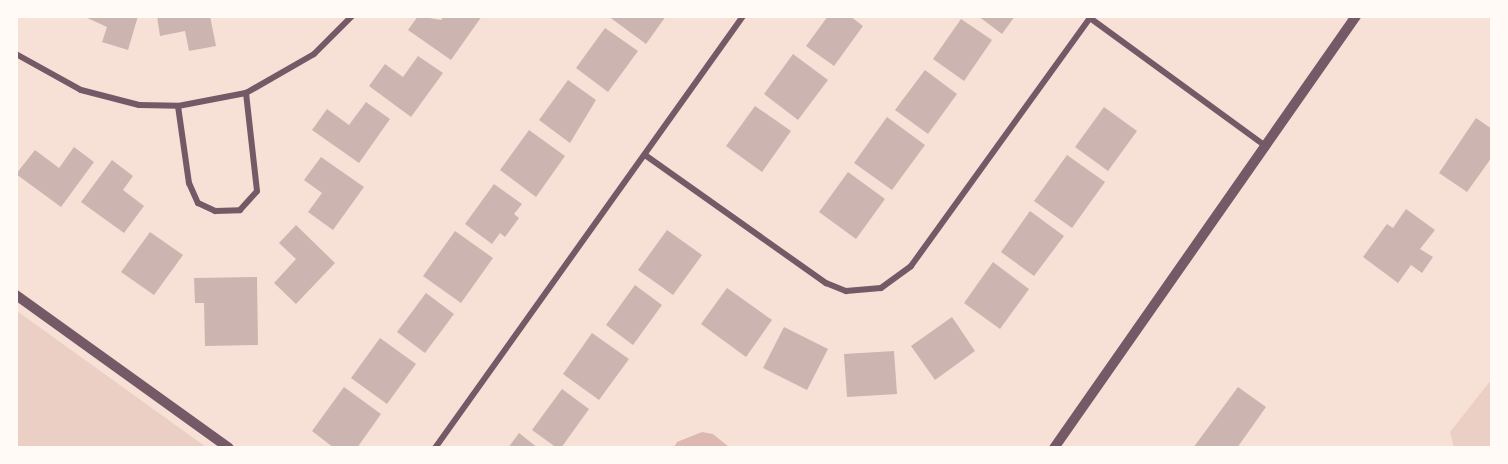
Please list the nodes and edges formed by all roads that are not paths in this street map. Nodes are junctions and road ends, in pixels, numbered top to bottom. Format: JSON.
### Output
{"nodes":[{"id":1,"x":352,"y":16,"type":"edge"},
{"id":2,"x":743,"y":16,"type":"edge"},
{"id":3,"x":1356,"y":16,"type":"edge"},
{"id":4,"x":1090,"y":17,"type":"edge"},
{"id":5,"x":16,"y":54,"type":"edge"},
{"id":6,"x":246,"y":93,"type":"junction"},
{"id":7,"x":178,"y":106,"type":"junction"},
{"id":8,"x":1263,"y":144,"type":"junction"},
{"id":9,"x":645,"y":155,"type":"junction"},
{"id":10,"x":16,"y":295,"type":"edge"},
{"id":11,"x":229,"y":447,"type":"edge"},
{"id":12,"x":435,"y":447,"type":"edge"},
{"id":13,"x":1054,"y":447,"type":"edge"}],
"edges":[{"from":1,"to":6,"type":"street"},
{"from":2,"to":9,"type":"street"},
{"from":3,"to":8,"type":"street"},
{"from":4,"to":8,"type":"street"},
{"from":4,"to":9,"type":"street"},
{"from":5,"to":7,"type":"street"},
{"from":6,"to":7,"type":"street"},
{"from":6,"to":7,"type":"street"},
{"from":8,"to":13,"type":"street"},
{"from":9,"to":12,"type":"street"},
{"from":10,"to":11,"type":"street"}]}
